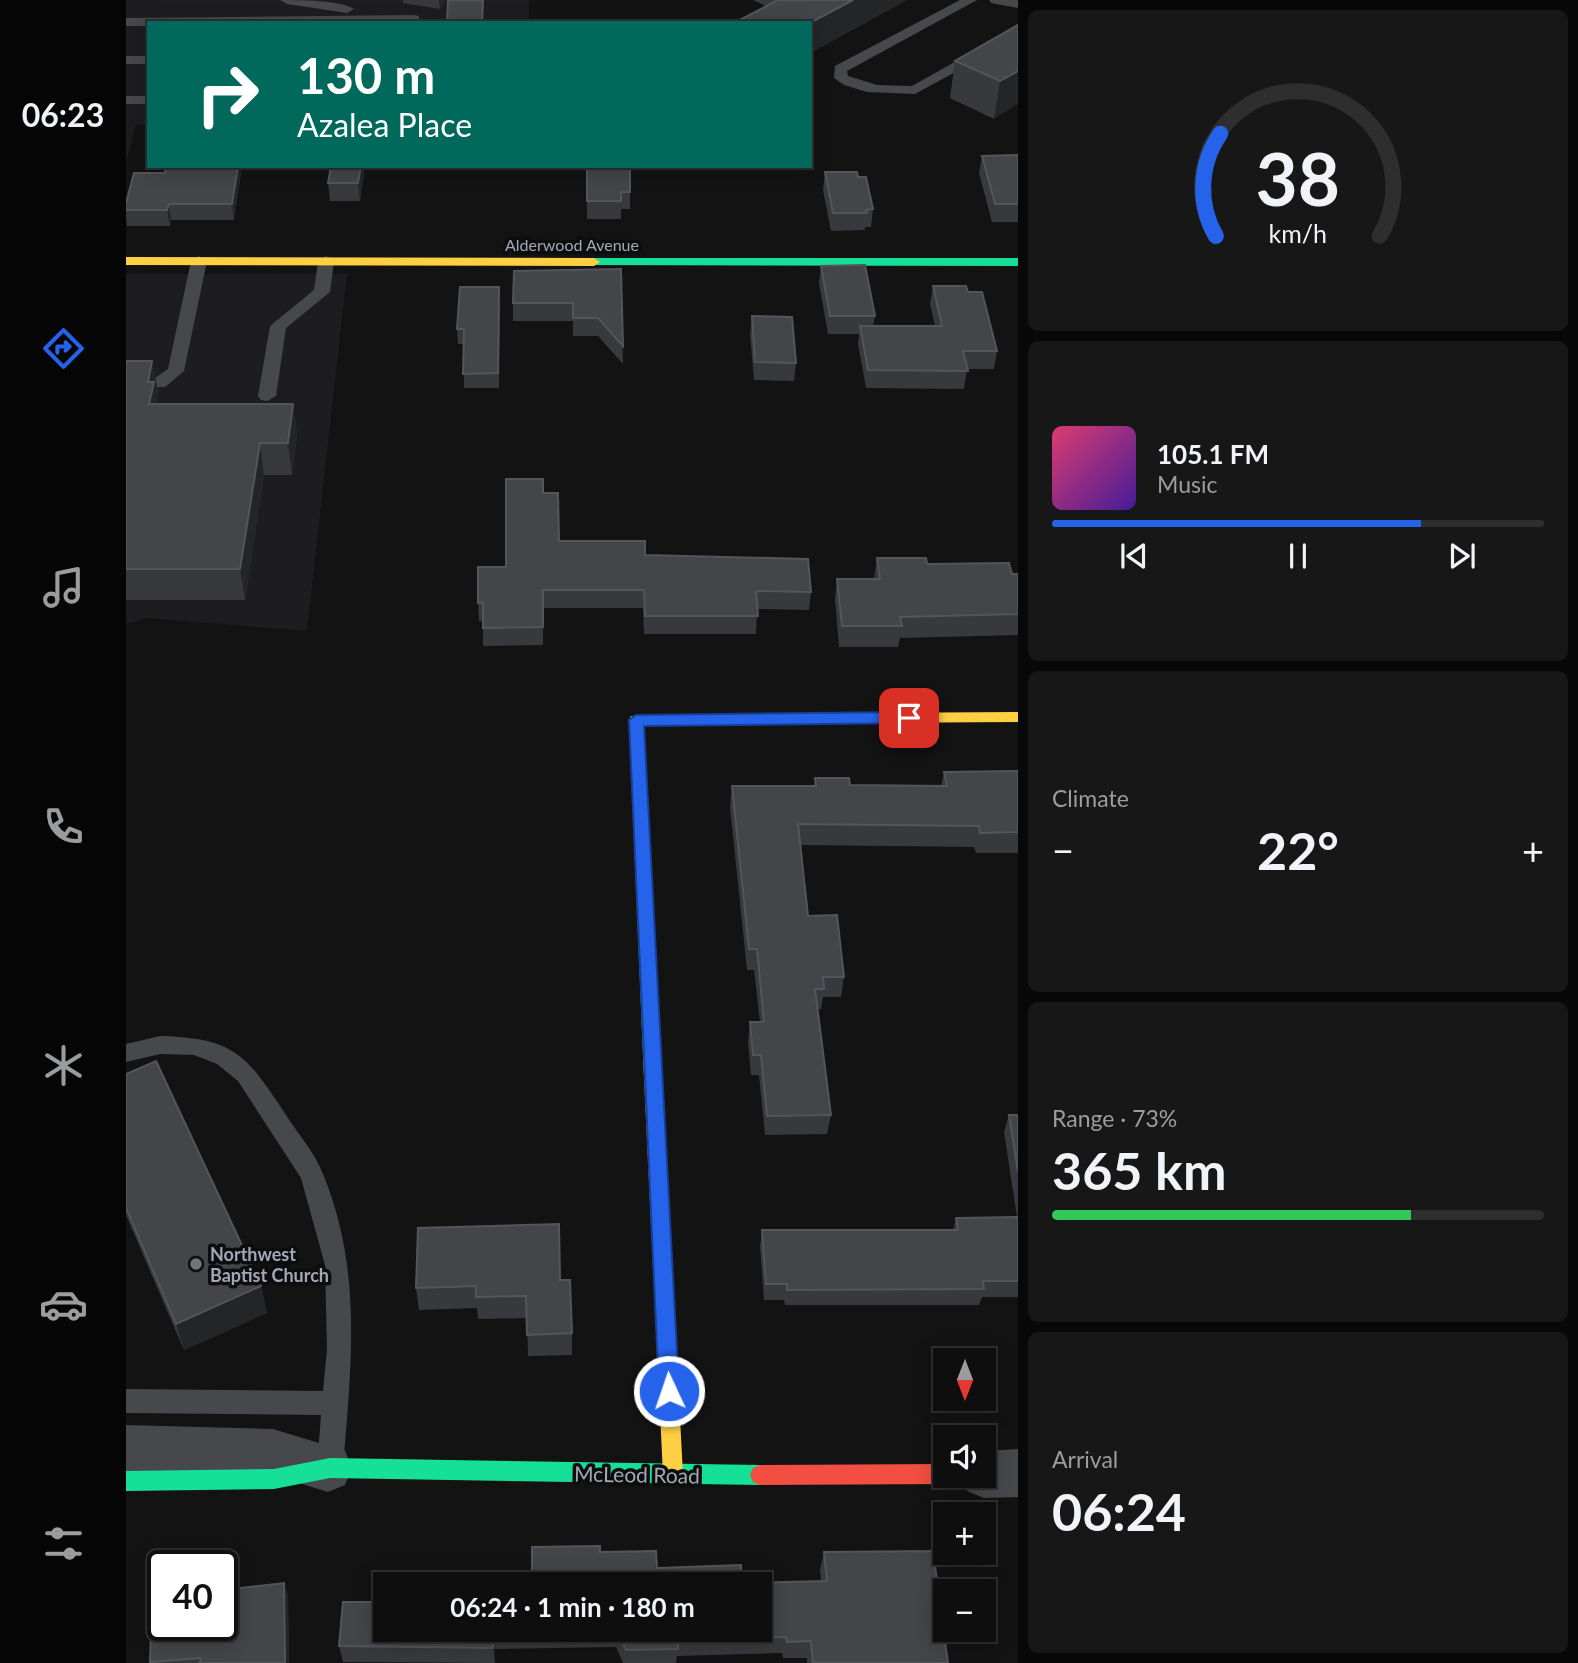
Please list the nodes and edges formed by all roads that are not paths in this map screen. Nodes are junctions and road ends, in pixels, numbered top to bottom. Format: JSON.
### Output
{"nodes":[{"id":1,"x":287,"y":0,"type":"edge"},
{"id":2,"x":970,"y":0,"type":"edge"},
{"id":3,"x":996,"y":0,"type":"edge"},
{"id":4,"x":1018,"y":4,"type":"edge"},
{"id":5,"x":414,"y":21,"type":"edge"},
{"id":6,"x":126,"y":22,"type":"edge"},
{"id":7,"x":147,"y":22,"type":"edge"},
{"id":8,"x":1018,"y":33,"type":"edge"},
{"id":9,"x":126,"y":60,"type":"edge"},
{"id":10,"x":147,"y":60,"type":"edge"},
{"id":11,"x":126,"y":100,"type":"edge"},
{"id":12,"x":147,"y":100,"type":"edge"},
{"id":13,"x":126,"y":261,"type":"edge"},
{"id":14,"x":198,"y":261,"type":"junction"},
{"id":15,"x":326,"y":261,"type":"junction"},
{"id":16,"x":1018,"y":262,"type":"edge"},
{"id":17,"x":126,"y":383,"type":"edge"},
{"id":18,"x":267,"y":396,"type":"dead end"},
{"id":19,"x":1018,"y":717,"type":"edge"},
{"id":20,"x":126,"y":1053,"type":"edge"},
{"id":21,"x":126,"y":1401,"type":"edge"},
{"id":22,"x":336,"y":1403,"type":"junction"},
{"id":23,"x":126,"y":1448,"type":"edge"},
{"id":24,"x":330,"y":1468,"type":"junction"},
{"id":25,"x":933,"y":1474,"type":"edge"},
{"id":26,"x":996,"y":1474,"type":"edge"},
{"id":27,"x":1018,"y":1474,"type":"edge"},
{"id":28,"x":673,"y":1475,"type":"junction"},
{"id":29,"x":126,"y":1481,"type":"edge"}],
"edges":[{"from":1,"to":5,"type":"lane"},
{"from":2,"to":8,"type":"lane"},
{"from":3,"to":4,"type":"lane"},
{"from":6,"to":7,"type":"lane"},
{"from":9,"to":10,"type":"lane"},
{"from":11,"to":12,"type":"lane"},
{"from":13,"to":14,"type":"street","name":"Alderwood Avenue"},
{"from":14,"to":15,"type":"street","name":"Alderwood Avenue"},
{"from":14,"to":17,"type":"lane"},
{"from":15,"to":16,"type":"street","name":"Alderwood Avenue"},
{"from":15,"to":18,"type":"lane"},
{"from":19,"to":28,"type":"street"},
{"from":20,"to":22,"type":"lane"},
{"from":21,"to":22,"type":"lane"},
{"from":22,"to":24,"type":"lane"},
{"from":23,"to":24,"type":"street","name":"McLeod Road"},
{"from":24,"to":28,"type":"street","name":"McLeod Road"},
{"from":24,"to":29,"type":"street","name":"McLeod Road"},
{"from":25,"to":28,"type":"street","name":"McLeod Road"},
{"from":26,"to":27,"type":"street"}]}
